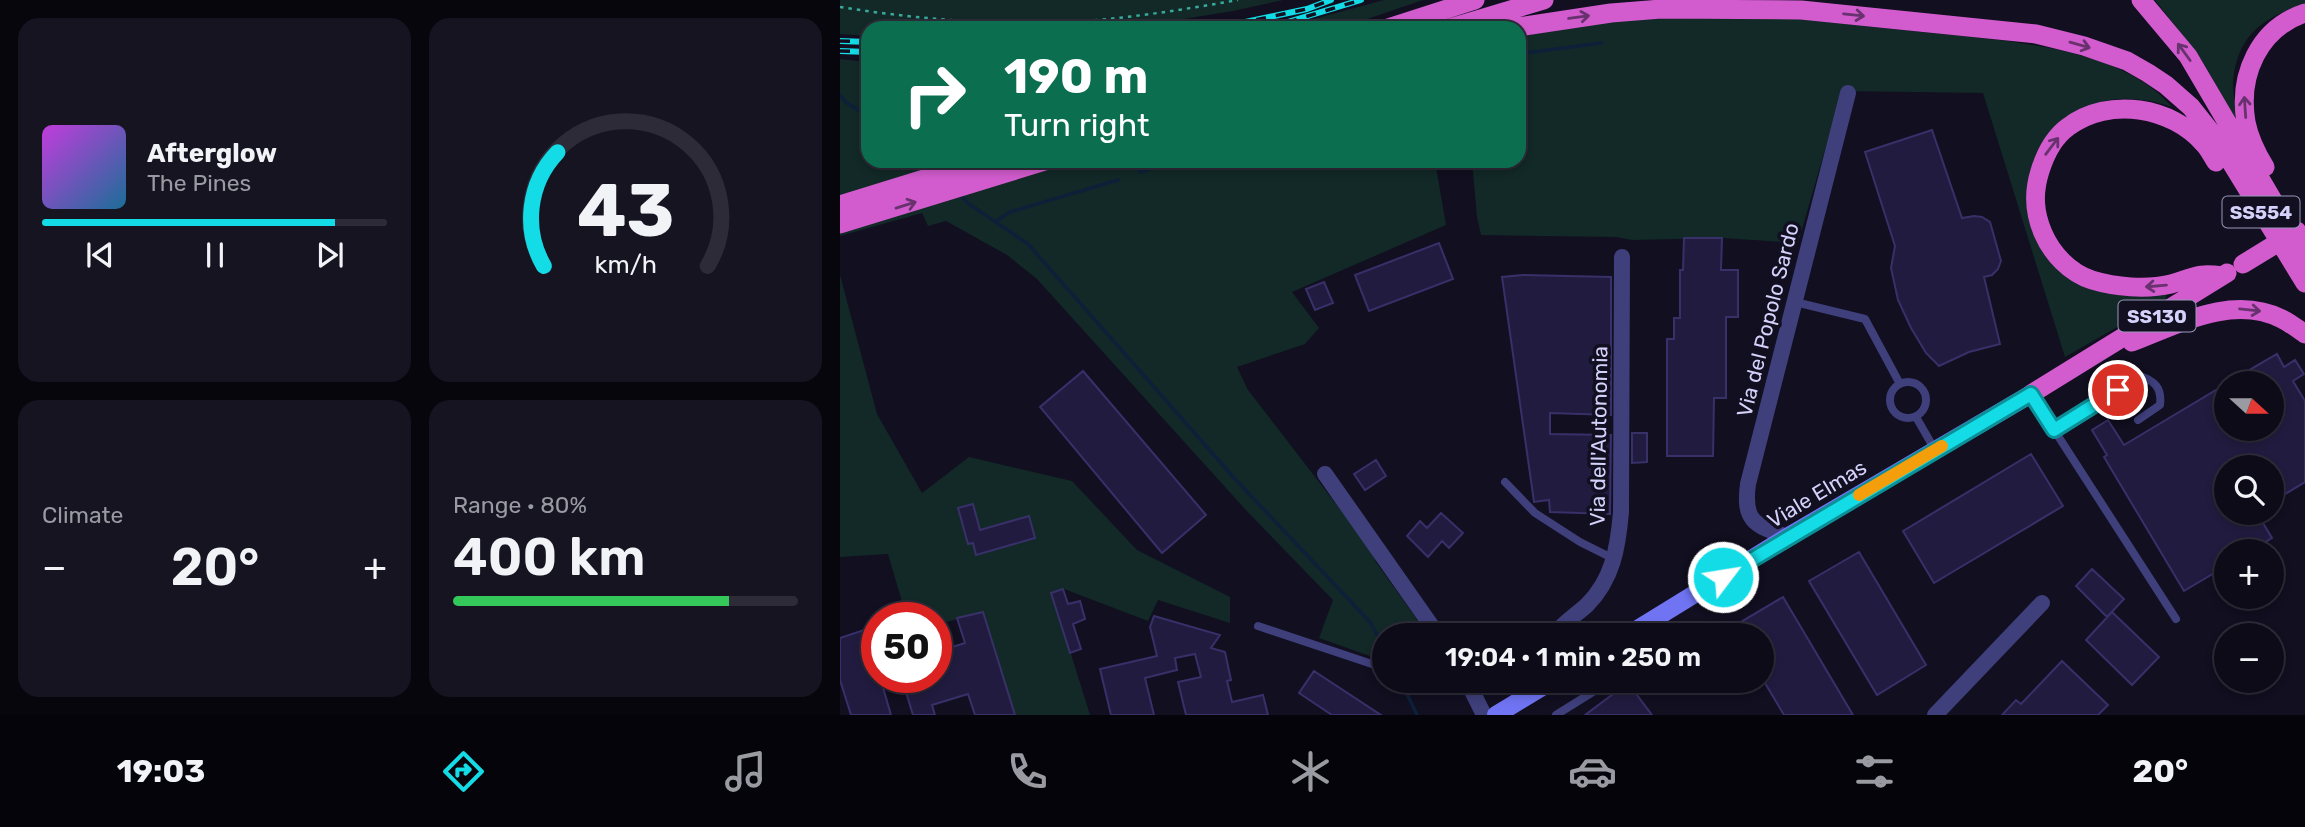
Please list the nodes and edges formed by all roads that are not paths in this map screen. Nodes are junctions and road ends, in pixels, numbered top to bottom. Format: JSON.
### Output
{"nodes":[{"id":1,"x":1475,"y":0,"type":"edge"},
{"id":2,"x":1544,"y":0,"type":"edge"},
{"id":3,"x":2141,"y":0,"type":"edge"},
{"id":4,"x":2305,"y":13,"type":"edge"},
{"id":5,"x":1410,"y":21,"type":"edge"},
{"id":6,"x":1474,"y":21,"type":"edge"},
{"id":7,"x":1526,"y":26,"type":"edge"},
{"id":8,"x":1848,"y":93,"type":"dead end"},
{"id":9,"x":2225,"y":136,"type":"junction"},
{"id":10,"x":959,"y":168,"type":"edge"},
{"id":11,"x":1022,"y":168,"type":"edge"},
{"id":12,"x":2268,"y":195,"type":"junction"},
{"id":13,"x":840,"y":205,"type":"edge"},
{"id":14,"x":840,"y":224,"type":"edge"},
{"id":15,"x":2269,"y":224,"type":"junction"},
{"id":16,"x":2302,"y":227,"type":"edge"},
{"id":17,"x":2305,"y":255,"type":"edge"},
{"id":18,"x":1622,"y":257,"type":"dead end"},
{"id":19,"x":2222,"y":276,"type":"junction"},
{"id":20,"x":2305,"y":283,"type":"edge"},
{"id":21,"x":1795,"y":302,"type":"junction"},
{"id":22,"x":2305,"y":334,"type":"edge"},
{"id":23,"x":2092,"y":357,"type":"junction"},
{"id":24,"x":1900,"y":384,"type":"junction"},
{"id":25,"x":2031,"y":394,"type":"junction"},
{"id":26,"x":1916,"y":417,"type":"junction"},
{"id":27,"x":2138,"y":421,"type":"dead end"},
{"id":28,"x":2054,"y":430,"type":"junction"},
{"id":29,"x":1935,"y":450,"type":"junction"},
{"id":30,"x":1325,"y":474,"type":"dead end"},
{"id":31,"x":1504,"y":482,"type":"dead end"},
{"id":32,"x":1787,"y":537,"type":"junction"},
{"id":33,"x":1614,"y":559,"type":"junction"},
{"id":34,"x":2042,"y":603,"type":"dead end"},
{"id":35,"x":2176,"y":619,"type":"dead end"},
{"id":36,"x":1429,"y":623,"type":"edge"},
{"id":37,"x":1567,"y":623,"type":"edge"},
{"id":38,"x":1647,"y":623,"type":"edge"},
{"id":39,"x":1258,"y":626,"type":"dead end"},
{"id":40,"x":1372,"y":664,"type":"edge"},
{"id":41,"x":1474,"y":693,"type":"edge"},
{"id":42,"x":1533,"y":693,"type":"edge"},
{"id":43,"x":1591,"y":693,"type":"edge"},
{"id":44,"x":1530,"y":695,"type":"junction"},
{"id":45,"x":1485,"y":715,"type":"edge"},
{"id":46,"x":1496,"y":715,"type":"edge"},
{"id":47,"x":1525,"y":715,"type":"edge"},
{"id":48,"x":1556,"y":715,"type":"edge"},
{"id":49,"x":1935,"y":715,"type":"edge"}],
"edges":[{"from":1,"to":5,"type":"highway"},
{"from":2,"to":6,"type":"highway"},
{"from":9,"to":3,"type":"highway","one_way":true},
{"from":12,"to":4,"type":"highway","one_way":true},
{"from":7,"to":9,"type":"highway","one_way":true},
{"from":8,"to":21,"type":"street","name":"Via del Popolo Sardo"},
{"from":9,"to":12,"type":"highway","number":"SS554"},
{"from":9,"to":15,"type":"highway","number":"SS554"},
{"from":10,"to":13,"type":"highway"},
{"from":14,"to":11,"type":"highway","one_way":true},
{"from":12,"to":17,"type":"highway","number":"SS554"},
{"from":19,"to":15,"type":"highway","one_way":true},
{"from":15,"to":20,"type":"highway","number":"SS554"},
{"from":16,"to":19,"type":"highway","number":"SS130","bridge":true},
{"from":18,"to":33,"type":"street","name":"Via dell'Autonomia"},
{"from":19,"to":23,"type":"highway","number":"SS130"},
{"from":21,"to":24,"type":"lane"},
{"from":21,"to":32,"type":"street","name":"Via del Popolo Sardo"},
{"from":23,"to":22,"type":"highway","one_way":true},
{"from":23,"to":25,"type":"highway","number":"SS130"},
{"from":24,"to":26,"type":"lane"},
{"from":24,"to":26,"type":"lane"},
{"from":25,"to":28,"type":"lane"},
{"from":25,"to":29,"type":"main road","name":"Viale Elmas"},
{"from":26,"to":29,"type":"lane"},
{"from":27,"to":28,"type":"lane"},
{"from":28,"to":35,"type":"lane"},
{"from":29,"to":32,"type":"main road","name":"Viale Elmas"},
{"from":30,"to":36,"type":"street"},
{"from":31,"to":33,"type":"lane"},
{"from":32,"to":38,"type":"main road","name":"Viale Elmas"},
{"from":33,"to":37,"type":"street","name":"Via dell'Autonomia"},
{"from":34,"to":49,"type":"street"},
{"from":39,"to":40,"type":"lane"},
{"from":41,"to":45,"type":"street"},
{"from":42,"to":44,"type":"main road"},
{"from":43,"to":48,"type":"lane"},
{"from":44,"to":46,"type":"main road"},
{"from":44,"to":47,"type":"main road"}]}
